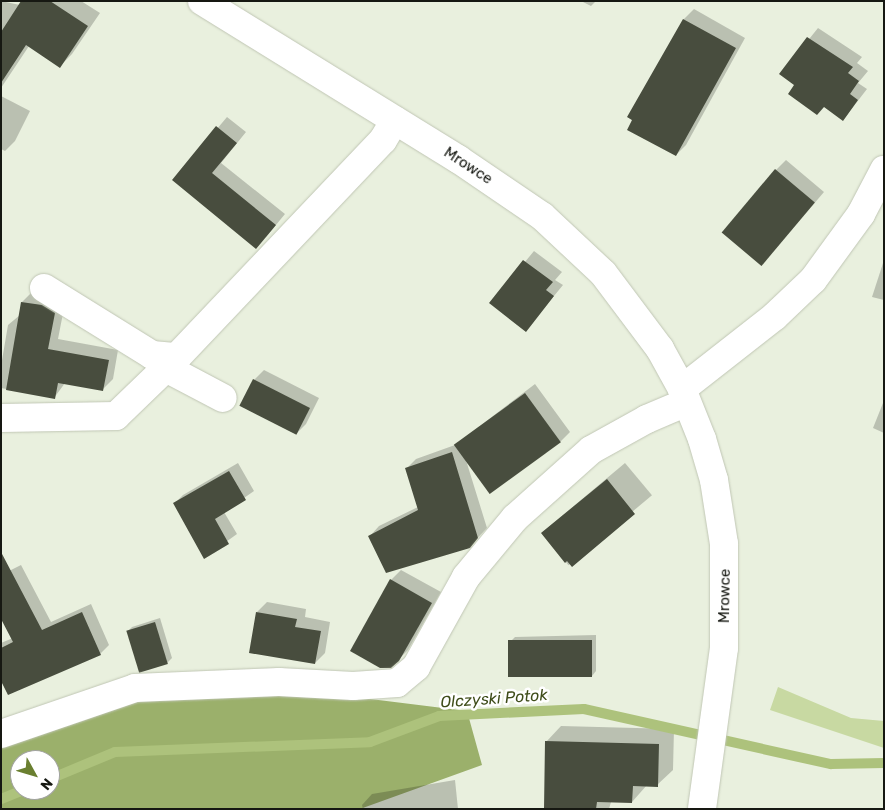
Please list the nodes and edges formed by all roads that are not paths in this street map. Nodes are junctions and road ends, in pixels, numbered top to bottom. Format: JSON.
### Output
{"nodes":[{"id":1,"x":202,"y":1,"type":"edge"},
{"id":2,"x":395,"y":120,"type":"junction"},
{"id":3,"x":884,"y":170,"type":"edge"},
{"id":4,"x":44,"y":288,"type":"dead end"},
{"id":5,"x":171,"y":363,"type":"junction"},
{"id":6,"x":684,"y":395,"type":"junction"},
{"id":7,"x":223,"y":398,"type":"dead end"},
{"id":8,"x":2,"y":418,"type":"edge"},
{"id":9,"x":1,"y":734,"type":"edge"},
{"id":10,"x":703,"y":800,"type":"edge"}],
"edges":[{"from":1,"to":2,"type":"street","name":"Mrowce"},
{"from":2,"to":5,"type":"street"},
{"from":2,"to":6,"type":"street","name":"Mrowce"},
{"from":3,"to":6,"type":"street"},
{"from":4,"to":5,"type":"street"},
{"from":5,"to":7,"type":"street"},
{"from":5,"to":8,"type":"street"},
{"from":6,"to":9,"type":"street"},
{"from":6,"to":10,"type":"street","name":"Mrowce"}]}
